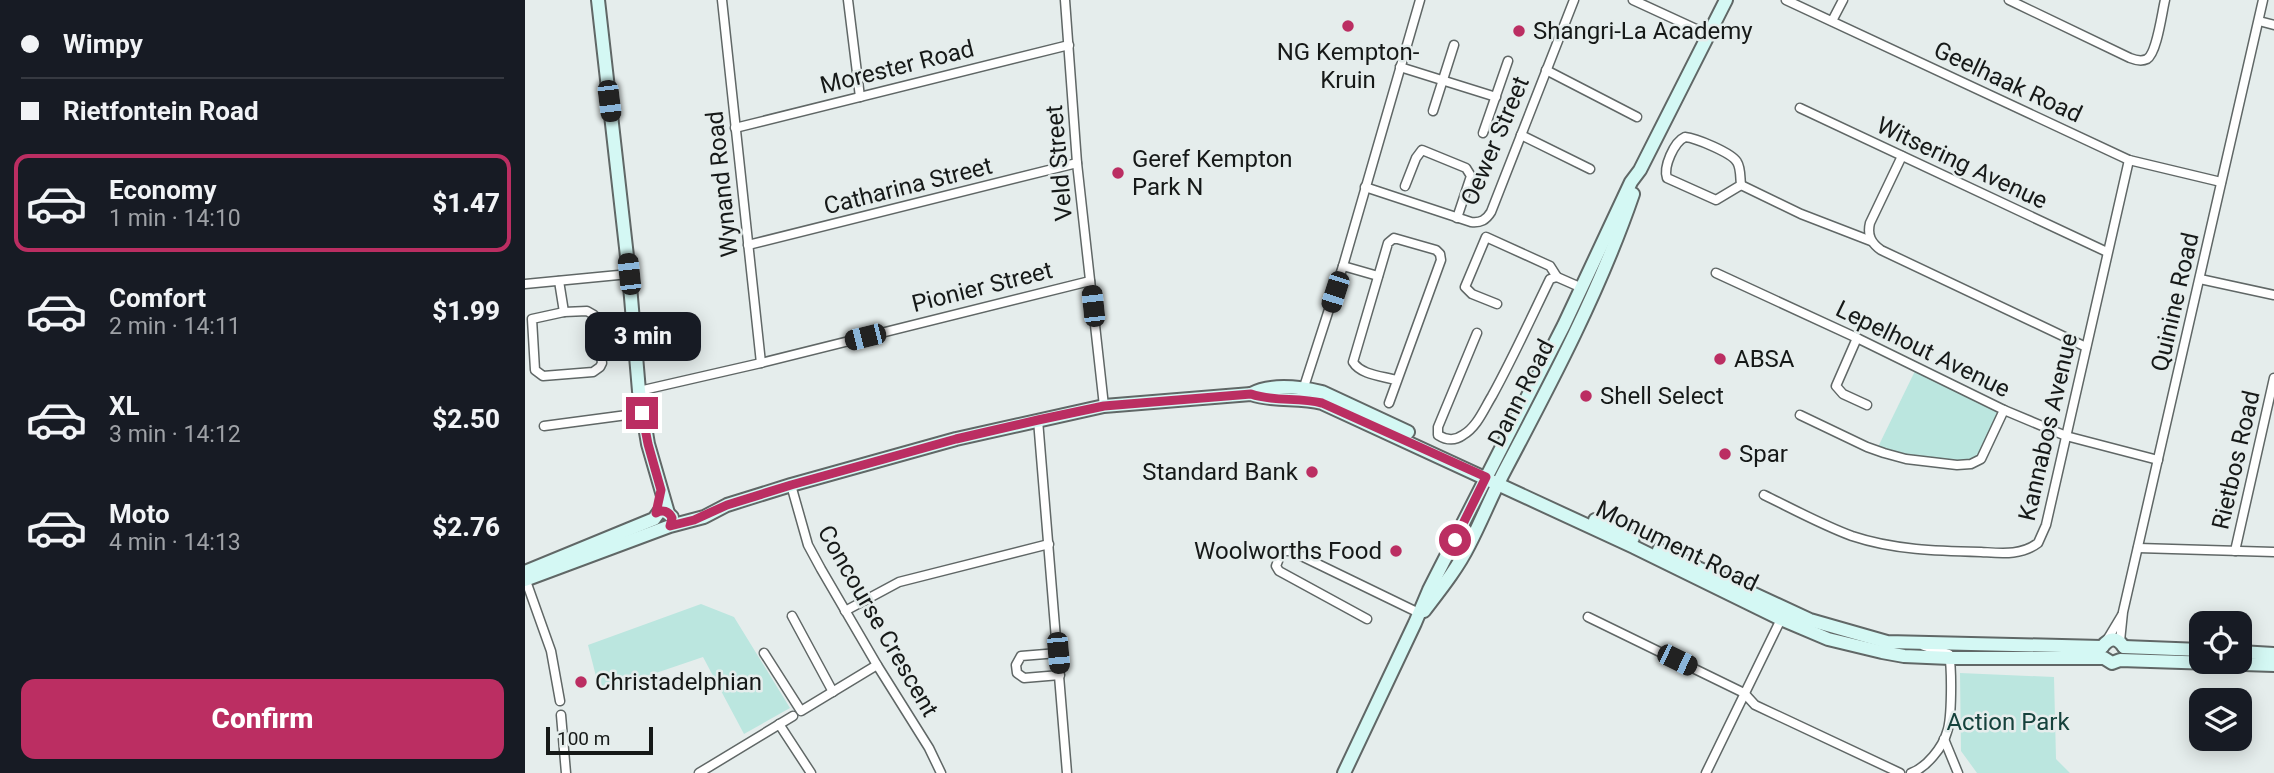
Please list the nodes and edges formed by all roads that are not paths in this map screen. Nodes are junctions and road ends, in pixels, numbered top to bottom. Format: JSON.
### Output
{"nodes":[{"id":1,"x":598,"y":0,"type":"edge"},
{"id":2,"x":722,"y":0,"type":"edge"},
{"id":3,"x":848,"y":0,"type":"edge"},
{"id":4,"x":1065,"y":0,"type":"edge"},
{"id":5,"x":1420,"y":0,"type":"edge"},
{"id":6,"x":1574,"y":0,"type":"edge"},
{"id":7,"x":1633,"y":0,"type":"edge"},
{"id":8,"x":1726,"y":0,"type":"edge"},
{"id":9,"x":1786,"y":0,"type":"edge"},
{"id":10,"x":1843,"y":0,"type":"edge"},
{"id":11,"x":2009,"y":0,"type":"edge"},
{"id":12,"x":2165,"y":0,"type":"edge"},
{"id":13,"x":2263,"y":0,"type":"edge"},
{"id":14,"x":1832,"y":21,"type":"junction"},
{"id":15,"x":2259,"y":21,"type":"junction"},
{"id":16,"x":2274,"y":25,"type":"edge"},
{"id":17,"x":1709,"y":34,"type":"junction"},
{"id":18,"x":1069,"y":45,"type":"junction"},
{"id":19,"x":1454,"y":45,"type":"dead end"},
{"id":20,"x":1508,"y":61,"type":"dead end"},
{"id":21,"x":1400,"y":67,"type":"junction"},
{"id":22,"x":1546,"y":70,"type":"junction"},
{"id":23,"x":1443,"y":79,"type":"junction"},
{"id":24,"x":860,"y":97,"type":"junction"},
{"id":25,"x":1496,"y":97,"type":"junction"},
{"id":26,"x":1800,"y":108,"type":"dead end"},
{"id":27,"x":1433,"y":111,"type":"dead end"},
{"id":28,"x":1637,"y":117,"type":"dead end"},
{"id":29,"x":735,"y":128,"type":"junction"},
{"id":30,"x":1483,"y":133,"type":"dead end"},
{"id":31,"x":1521,"y":135,"type":"junction"},
{"id":32,"x":1902,"y":156,"type":"junction"},
{"id":33,"x":2129,"y":160,"type":"junction"},
{"id":34,"x":1077,"y":163,"type":"junction"},
{"id":35,"x":1590,"y":169,"type":"dead end"},
{"id":36,"x":1640,"y":170,"type":"junction"},
{"id":37,"x":2221,"y":182,"type":"junction"},
{"id":38,"x":1741,"y":185,"type":"junction"},
{"id":39,"x":1405,"y":186,"type":"dead end"},
{"id":40,"x":1365,"y":187,"type":"junction"},
{"id":41,"x":1457,"y":218,"type":"junction"},
{"id":42,"x":1871,"y":241,"type":"junction"},
{"id":43,"x":748,"y":246,"type":"junction"},
{"id":44,"x":2107,"y":252,"type":"junction"},
{"id":45,"x":1343,"y":267,"type":"junction"},
{"id":46,"x":1716,"y":273,"type":"dead end"},
{"id":47,"x":629,"y":274,"type":"junction"},
{"id":48,"x":1378,"y":276,"type":"junction"},
{"id":49,"x":1557,"y":276,"type":"junction"},
{"id":50,"x":2200,"y":279,"type":"junction"},
{"id":51,"x":559,"y":281,"type":"junction"},
{"id":52,"x":1090,"y":281,"type":"junction"},
{"id":53,"x":525,"y":284,"type":"edge"},
{"id":54,"x":1582,"y":288,"type":"junction"},
{"id":55,"x":2274,"y":295,"type":"edge"},
{"id":56,"x":1497,"y":304,"type":"dead end"},
{"id":57,"x":563,"y":313,"type":"junction"},
{"id":58,"x":1477,"y":333,"type":"dead end"},
{"id":59,"x":1857,"y":338,"type":"junction"},
{"id":60,"x":2086,"y":347,"type":"junction"},
{"id":61,"x":761,"y":363,"type":"junction"},
{"id":62,"x":2274,"y":378,"type":"edge"},
{"id":63,"x":1397,"y":380,"type":"junction"},
{"id":64,"x":639,"y":391,"type":"junction"},
{"id":65,"x":1306,"y":394,"type":"junction"},
{"id":66,"x":1389,"y":404,"type":"dead end"},
{"id":67,"x":1867,"y":405,"type":"dead end"},
{"id":68,"x":1104,"y":406,"type":"junction"},
{"id":69,"x":2004,"y":410,"type":"junction"},
{"id":70,"x":642,"y":413,"type":"junction"},
{"id":71,"x":1800,"y":415,"type":"dead end"},
{"id":72,"x":1038,"y":420,"type":"junction"},
{"id":73,"x":544,"y":426,"type":"dead end"},
{"id":74,"x":2066,"y":436,"type":"junction"},
{"id":75,"x":2158,"y":460,"type":"junction"},
{"id":76,"x":1488,"y":474,"type":"junction"},
{"id":77,"x":1500,"y":479,"type":"junction"},
{"id":78,"x":791,"y":485,"type":"junction"},
{"id":79,"x":1764,"y":495,"type":"dead end"},
{"id":80,"x":664,"y":520,"type":"junction"},
{"id":81,"x":1049,"y":544,"type":"junction"},
{"id":82,"x":2138,"y":548,"type":"junction"},
{"id":83,"x":2235,"y":551,"type":"junction"},
{"id":84,"x":2274,"y":552,"type":"edge"},
{"id":85,"x":525,"y":572,"type":"edge"},
{"id":86,"x":525,"y":579,"type":"edge"},
{"id":87,"x":845,"y":611,"type":"junction"},
{"id":88,"x":1783,"y":614,"type":"junction"},
{"id":89,"x":792,"y":616,"type":"dead end"},
{"id":90,"x":1588,"y":617,"type":"dead end"},
{"id":91,"x":1417,"y":618,"type":"junction"},
{"id":92,"x":1367,"y":619,"type":"dead end"},
{"id":93,"x":1824,"y":625,"type":"junction"},
{"id":94,"x":1919,"y":644,"type":"junction"},
{"id":95,"x":1848,"y":645,"type":"junction"},
{"id":96,"x":2111,"y":647,"type":"junction"},
{"id":97,"x":2189,"y":650,"type":"edge"},
{"id":98,"x":764,"y":653,"type":"dead end"},
{"id":99,"x":1058,"y":653,"type":"junction"},
{"id":100,"x":2252,"y":653,"type":"edge"},
{"id":101,"x":2274,"y":654,"type":"edge"},
{"id":102,"x":1950,"y":658,"type":"junction"},
{"id":103,"x":877,"y":665,"type":"junction"},
{"id":104,"x":2274,"y":665,"type":"edge"},
{"id":105,"x":1060,"y":675,"type":"junction"},
{"id":106,"x":833,"y":692,"type":"junction"},
{"id":107,"x":1744,"y":693,"type":"junction"},
{"id":108,"x":560,"y":701,"type":"dead end"},
{"id":109,"x":561,"y":715,"type":"dead end"},
{"id":110,"x":793,"y":716,"type":"dead end"},
{"id":111,"x":779,"y":724,"type":"junction"},
{"id":112,"x":1944,"y":739,"type":"junction"},
{"id":113,"x":566,"y":773,"type":"edge"},
{"id":114,"x":699,"y":773,"type":"edge"},
{"id":115,"x":811,"y":773,"type":"edge"},
{"id":116,"x":941,"y":773,"type":"edge"},
{"id":117,"x":1067,"y":773,"type":"edge"},
{"id":118,"x":1344,"y":773,"type":"edge"},
{"id":119,"x":1706,"y":773,"type":"edge"},
{"id":120,"x":1900,"y":773,"type":"edge"},
{"id":121,"x":1911,"y":773,"type":"edge"},
{"id":122,"x":1958,"y":773,"type":"edge"}],
"edges":[{"from":1,"to":47,"type":"main road"},
{"from":2,"to":29,"type":"street","name":"Wynand Road"},
{"from":3,"to":24,"type":"street"},
{"from":4,"to":18,"type":"street","name":"Veld Street"},
{"from":5,"to":21,"type":"street"},
{"from":6,"to":22,"type":"street","name":"Oewer Street"},
{"from":7,"to":17,"type":"street"},
{"from":8,"to":17,"type":"main road","name":"Dann Road"},
{"from":9,"to":14,"type":"street","name":"Geelhaak Road"},
{"from":10,"to":14,"type":"street"},
{"from":11,"to":12,"type":"street"},
{"from":13,"to":15,"type":"street","name":"Quinine Road"},
{"from":14,"to":33,"type":"street","name":"Geelhaak Road"},
{"from":15,"to":16,"type":"street"},
{"from":15,"to":37,"type":"street","name":"Quinine Road"},
{"from":17,"to":36,"type":"main road","name":"Dann Road"},
{"from":18,"to":24,"type":"street","name":"Morester Road"},
{"from":18,"to":34,"type":"street","name":"Veld Street"},
{"from":19,"to":23,"type":"street"},
{"from":20,"to":25,"type":"street"},
{"from":21,"to":23,"type":"street"},
{"from":21,"to":40,"type":"street"},
{"from":22,"to":28,"type":"street"},
{"from":22,"to":31,"type":"street","name":"Oewer Street"},
{"from":23,"to":25,"type":"street"},
{"from":23,"to":27,"type":"street"},
{"from":24,"to":29,"type":"street","name":"Morester Road"},
{"from":25,"to":30,"type":"street"},
{"from":26,"to":32,"type":"street","name":"Witsering Avenue"},
{"from":29,"to":43,"type":"street","name":"Wynand Road"},
{"from":31,"to":35,"type":"street"},
{"from":31,"to":41,"type":"street","name":"Oewer Street"},
{"from":32,"to":42,"type":"street"},
{"from":32,"to":44,"type":"street","name":"Witsering Avenue"},
{"from":33,"to":37,"type":"street","name":"Geelhaak Road"},
{"from":33,"to":44,"type":"street","name":"Kannabos Avenue"},
{"from":34,"to":43,"type":"street","name":"Catharina Street"},
{"from":34,"to":52,"type":"street","name":"Veld Street"},
{"from":36,"to":54,"type":"main road","name":"Dann Road"},
{"from":36,"to":77,"type":"main road","name":"Dann Road"},
{"from":37,"to":50,"type":"street","name":"Quinine Road"},
{"from":38,"to":38,"type":"street"},
{"from":38,"to":42,"type":"street"},
{"from":39,"to":41,"type":"street"},
{"from":40,"to":41,"type":"street","name":"Oewer Street"},
{"from":40,"to":45,"type":"street"},
{"from":42,"to":60,"type":"street"},
{"from":43,"to":61,"type":"street","name":"Wynand Road"},
{"from":44,"to":60,"type":"street","name":"Kannabos Avenue"},
{"from":45,"to":48,"type":"street"},
{"from":45,"to":65,"type":"street"},
{"from":46,"to":59,"type":"street","name":"Lepelhout Avenue"},
{"from":47,"to":51,"type":"street"},
{"from":47,"to":64,"type":"main road"},
{"from":48,"to":63,"type":"street"},
{"from":48,"to":63,"type":"street"},
{"from":49,"to":54,"type":"street"},
{"from":49,"to":56,"type":"street"},
{"from":49,"to":58,"type":"street"},
{"from":50,"to":55,"type":"street"},
{"from":50,"to":75,"type":"street","name":"Quinine Road"},
{"from":51,"to":53,"type":"street"},
{"from":51,"to":57,"type":"street"},
{"from":52,"to":61,"type":"street","name":"Pionier Street"},
{"from":52,"to":68,"type":"street","name":"Veld Street"},
{"from":54,"to":76,"type":"main road","name":"Dann Road"},
{"from":57,"to":57,"type":"street"},
{"from":59,"to":67,"type":"street"},
{"from":59,"to":69,"type":"street","name":"Lepelhout Avenue"},
{"from":60,"to":74,"type":"street","name":"Kannabos Avenue"},
{"from":61,"to":64,"type":"street","name":"Pionier Street"},
{"from":62,"to":83,"type":"street","name":"Rietbos Road"},
{"from":63,"to":66,"type":"street"},
{"from":64,"to":70,"type":"main road"},
{"from":65,"to":68,"type":"main road","name":"Monument Road"},
{"from":65,"to":76,"type":"main road","name":"Monument Road"},
{"from":68,"to":72,"type":"main road","name":"Monument Road"},
{"from":69,"to":71,"type":"street"},
{"from":69,"to":74,"type":"street","name":"Lepelhout Avenue"},
{"from":70,"to":73,"type":"street"},
{"from":70,"to":80,"type":"main road"},
{"from":72,"to":78,"type":"main road","name":"Monument Road"},
{"from":72,"to":81,"type":"street"},
{"from":74,"to":75,"type":"street","name":"Lepelhout Avenue"},
{"from":74,"to":79,"type":"street","name":"Kannabos Avenue"},
{"from":75,"to":82,"type":"street","name":"Quinine Road"},
{"from":76,"to":77,"type":"main road","name":"Monument Road"},
{"from":76,"to":91,"type":"main road","name":"Dann Road"},
{"from":77,"to":88,"type":"main road","name":"Monument Road"},
{"from":77,"to":91,"type":"main road","name":"Dann Road"},
{"from":78,"to":80,"type":"main road","name":"Monument Road"},
{"from":78,"to":87,"type":"street","name":"Concourse Crescent"},
{"from":80,"to":85,"type":"main road","name":"Monument Road"},
{"from":80,"to":86,"type":"main road","name":"Monument Road"},
{"from":81,"to":87,"type":"street"},
{"from":81,"to":99,"type":"street"},
{"from":82,"to":83,"type":"street"},
{"from":82,"to":96,"type":"street","name":"Quinine Road"},
{"from":83,"to":84,"type":"street"},
{"from":86,"to":108,"type":"street"},
{"from":87,"to":103,"type":"street","name":"Concourse Crescent"},
{"from":88,"to":93,"type":"main road","name":"Monument Road"},
{"from":88,"to":95,"type":"main road","name":"Monument Road"},
{"from":88,"to":107,"type":"street"},
{"from":89,"to":106,"type":"street"},
{"from":90,"to":107,"type":"street"},
{"from":91,"to":92,"type":"street"},
{"from":91,"to":118,"type":"main road","name":"Dann Road"},
{"from":93,"to":94,"type":"main road","name":"Monument Road"},
{"from":93,"to":95,"type":"main road"},
{"from":94,"to":96,"type":"main road","name":"Monument Road"},
{"from":94,"to":102,"type":"street"},
{"from":95,"to":102,"type":"main road","name":"Monument Road"},
{"from":96,"to":97,"type":"main road","name":"Monument Road"},
{"from":96,"to":102,"type":"main road","name":"Monument Road"},
{"from":96,"to":104,"type":"main road"},
{"from":98,"to":106,"type":"street"},
{"from":99,"to":105,"type":"street"},
{"from":99,"to":105,"type":"street"},
{"from":100,"to":101,"type":"main road"},
{"from":102,"to":112,"type":"street"},
{"from":103,"to":106,"type":"street"},
{"from":103,"to":116,"type":"street","name":"Concourse Crescent"},
{"from":105,"to":117,"type":"street"},
{"from":107,"to":119,"type":"street"},
{"from":107,"to":120,"type":"street"},
{"from":109,"to":113,"type":"street"},
{"from":110,"to":111,"type":"street"},
{"from":111,"to":114,"type":"street"},
{"from":111,"to":115,"type":"street"},
{"from":112,"to":121,"type":"street"},
{"from":112,"to":122,"type":"street"}]}
